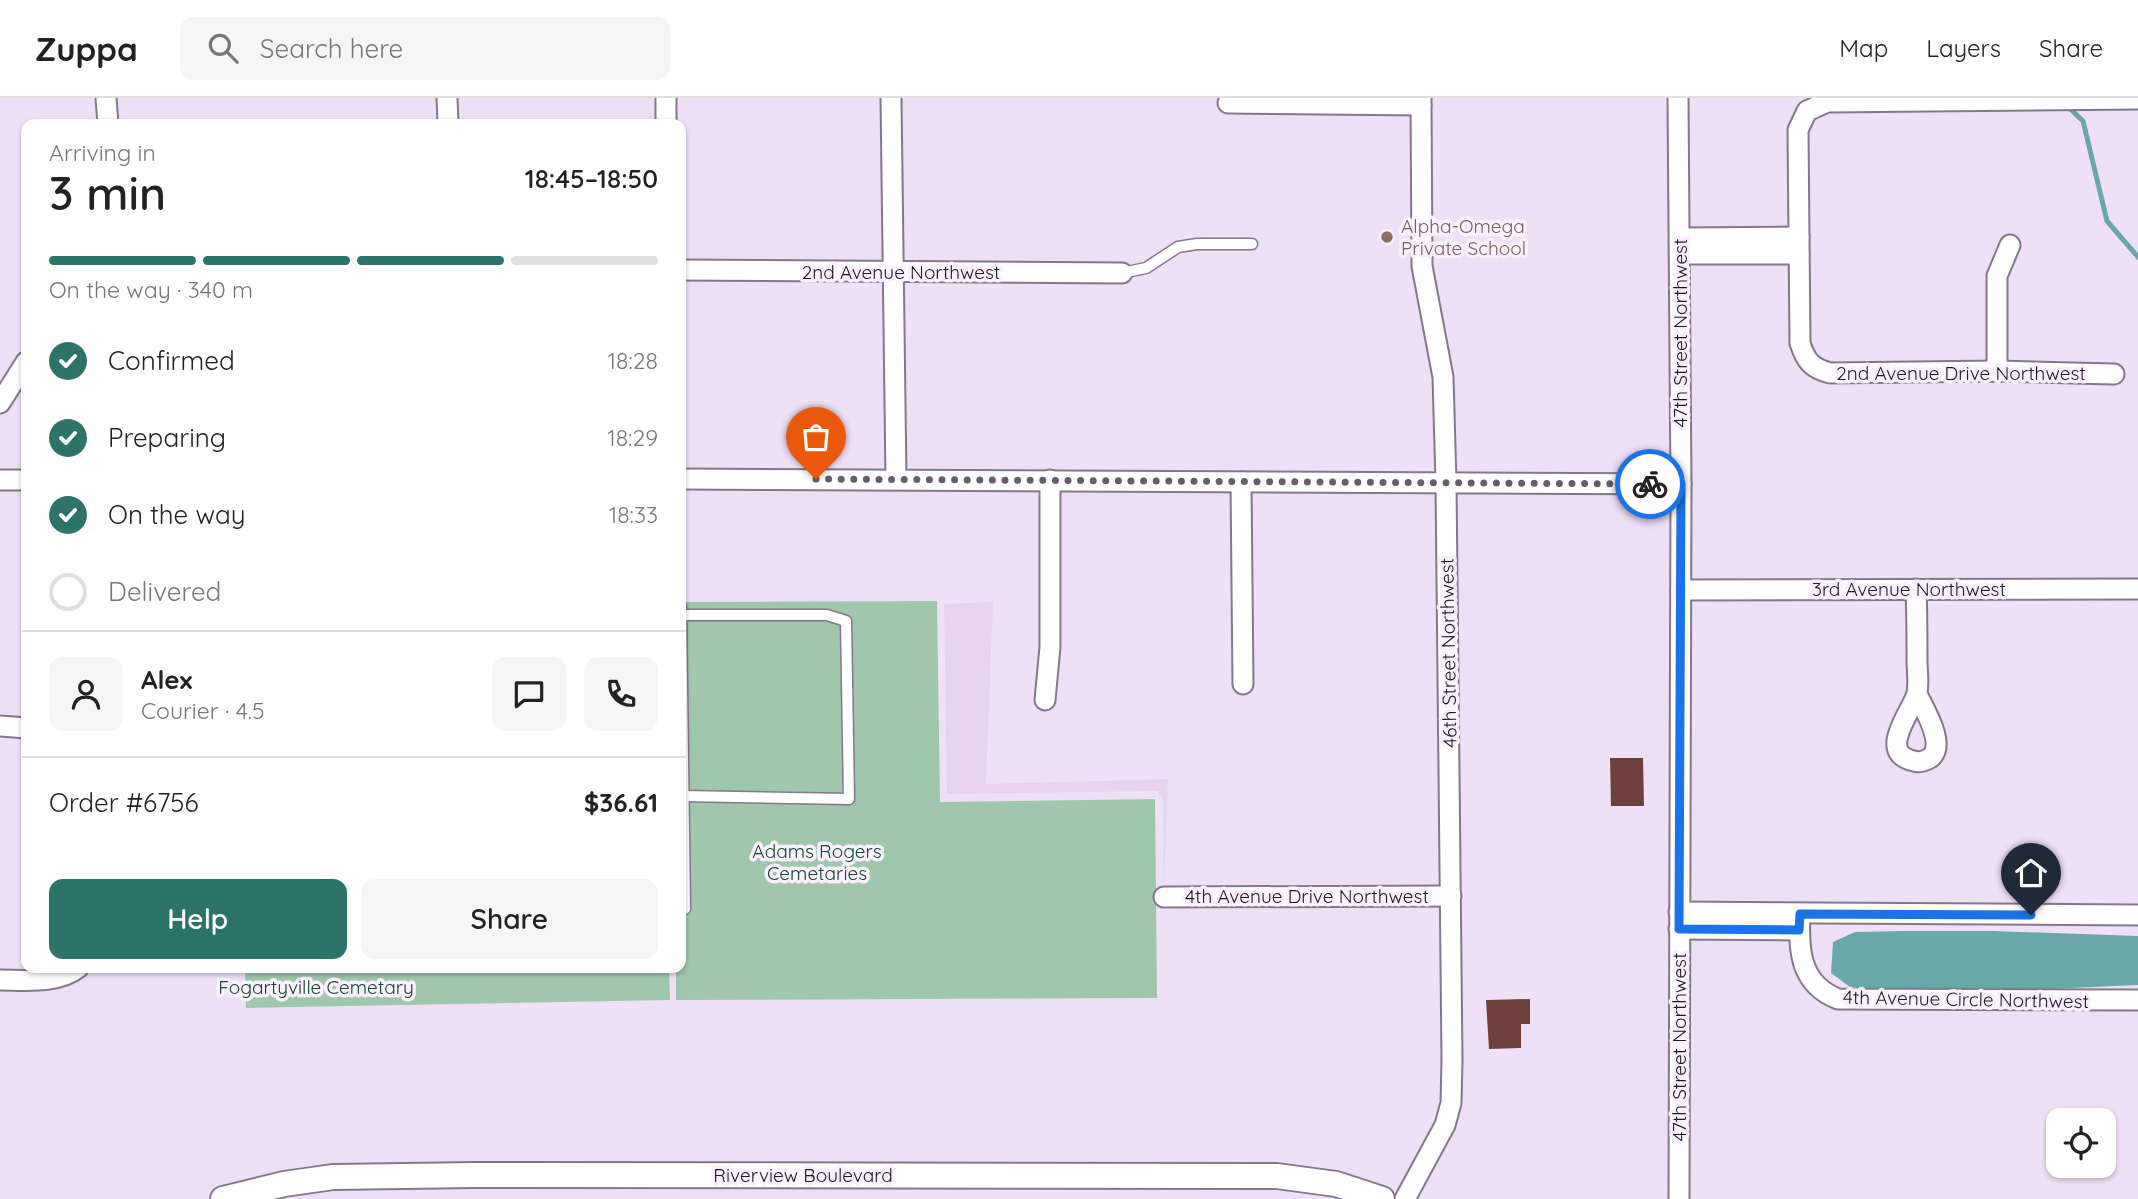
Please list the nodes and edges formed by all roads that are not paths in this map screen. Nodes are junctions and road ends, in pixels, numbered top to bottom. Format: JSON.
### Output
{"nodes":[{"id":1,"x":106,"y":98,"type":"edge"},
{"id":2,"x":447,"y":98,"type":"edge"},
{"id":3,"x":666,"y":98,"type":"edge"},
{"id":4,"x":891,"y":98,"type":"edge"},
{"id":5,"x":1678,"y":98,"type":"edge"},
{"id":6,"x":2138,"y":99,"type":"edge"},
{"id":7,"x":1421,"y":101,"type":"edge"},
{"id":8,"x":1228,"y":103,"type":"dead end"},
{"id":9,"x":108,"y":119,"type":"edge"},
{"id":10,"x":448,"y":119,"type":"edge"},
{"id":11,"x":666,"y":119,"type":"edge"},
{"id":12,"x":1252,"y":244,"type":"dead end"},
{"id":13,"x":1799,"y":245,"type":"junction"},
{"id":14,"x":2010,"y":245,"type":"dead end"},
{"id":15,"x":1680,"y":246,"type":"junction"},
{"id":16,"x":686,"y":270,"type":"edge"},
{"id":17,"x":893,"y":272,"type":"junction"},
{"id":18,"x":1122,"y":273,"type":"joint"},
{"id":19,"x":21,"y":370,"type":"edge"},
{"id":20,"x":1997,"y":371,"type":"junction"},
{"id":21,"x":2114,"y":374,"type":"dead end"},
{"id":22,"x":0,"y":403,"type":"edge"},
{"id":23,"x":686,"y":479,"type":"edge"},
{"id":24,"x":896,"y":479,"type":"junction"},
{"id":25,"x":0,"y":480,"type":"edge"},
{"id":26,"x":21,"y":480,"type":"edge"},
{"id":27,"x":1049,"y":480,"type":"junction"},
{"id":28,"x":1241,"y":482,"type":"junction"},
{"id":29,"x":1446,"y":483,"type":"junction"},
{"id":30,"x":1681,"y":484,"type":"junction"},
{"id":31,"x":1916,"y":589,"type":"junction"},
{"id":32,"x":2138,"y":589,"type":"edge"},
{"id":33,"x":1681,"y":590,"type":"junction"},
{"id":34,"x":686,"y":615,"type":"edge"},
{"id":35,"x":1243,"y":684,"type":"dead end"},
{"id":36,"x":1917,"y":694,"type":"dead end"},
{"id":37,"x":1045,"y":700,"type":"dead end"},
{"id":38,"x":0,"y":726,"type":"edge"},
{"id":39,"x":21,"y":728,"type":"edge"},
{"id":40,"x":686,"y":796,"type":"edge"},
{"id":41,"x":1451,"y":895,"type":"junction"},
{"id":42,"x":1164,"y":897,"type":"dead end"},
{"id":43,"x":2138,"y":915,"type":"edge"},
{"id":44,"x":1679,"y":921,"type":"junction"},
{"id":45,"x":1800,"y":922,"type":"junction"},
{"id":46,"x":68,"y":973,"type":"edge"},
{"id":47,"x":0,"y":980,"type":"edge"},
{"id":48,"x":2138,"y":1000,"type":"edge"},
{"id":49,"x":223,"y":1199,"type":"edge"},
{"id":50,"x":1382,"y":1199,"type":"edge"},
{"id":51,"x":1405,"y":1199,"type":"edge"},
{"id":52,"x":1679,"y":1199,"type":"edge"}],
"edges":[{"from":1,"to":9,"type":"street"},
{"from":2,"to":10,"type":"street"},
{"from":3,"to":11,"type":"street"},
{"from":4,"to":17,"type":"street"},
{"from":5,"to":15,"type":"street","name":"47th Street Northwest"},
{"from":6,"to":13,"type":"street"},
{"from":7,"to":8,"type":"street"},
{"from":7,"to":29,"type":"street","name":"46th Street Northwest"},
{"from":12,"to":18,"type":"lane"},
{"from":13,"to":15,"type":"street"},
{"from":13,"to":20,"type":"street","name":"2nd Avenue Drive Northwest"},
{"from":14,"to":20,"type":"street"},
{"from":15,"to":30,"type":"street","name":"47th Street Northwest"},
{"from":16,"to":17,"type":"street","name":"2nd Avenue Northwest"},
{"from":17,"to":18,"type":"street","name":"2nd Avenue Northwest"},
{"from":17,"to":24,"type":"street"},
{"from":19,"to":22,"type":"street"},
{"from":20,"to":21,"type":"street","name":"2nd Avenue Drive Northwest"},
{"from":23,"to":24,"type":"street"},
{"from":24,"to":27,"type":"street"},
{"from":25,"to":26,"type":"street"},
{"from":27,"to":28,"type":"street"},
{"from":27,"to":37,"type":"street"},
{"from":28,"to":29,"type":"street"},
{"from":28,"to":35,"type":"street"},
{"from":29,"to":30,"type":"street"},
{"from":29,"to":41,"type":"street","name":"46th Street Northwest"},
{"from":30,"to":33,"type":"street","name":"47th Street Northwest"},
{"from":31,"to":32,"type":"street","name":"3rd Avenue Northwest"},
{"from":31,"to":33,"type":"street","name":"3rd Avenue Northwest"},
{"from":31,"to":36,"type":"street"},
{"from":33,"to":44,"type":"street","name":"47th Street Northwest"},
{"from":34,"to":40,"type":"lane"},
{"from":38,"to":39,"type":"street"},
{"from":41,"to":42,"type":"street","name":"4th Avenue Drive Northwest"},
{"from":41,"to":51,"type":"street","name":"46th Street Northwest"},
{"from":43,"to":45,"type":"street"},
{"from":44,"to":45,"type":"street"},
{"from":44,"to":52,"type":"street","name":"47th Street Northwest"},
{"from":45,"to":48,"type":"street","name":"4th Avenue Circle Northwest"},
{"from":46,"to":47,"type":"street"},
{"from":49,"to":50,"type":"street","name":"Riverview Boulevard"}]}
